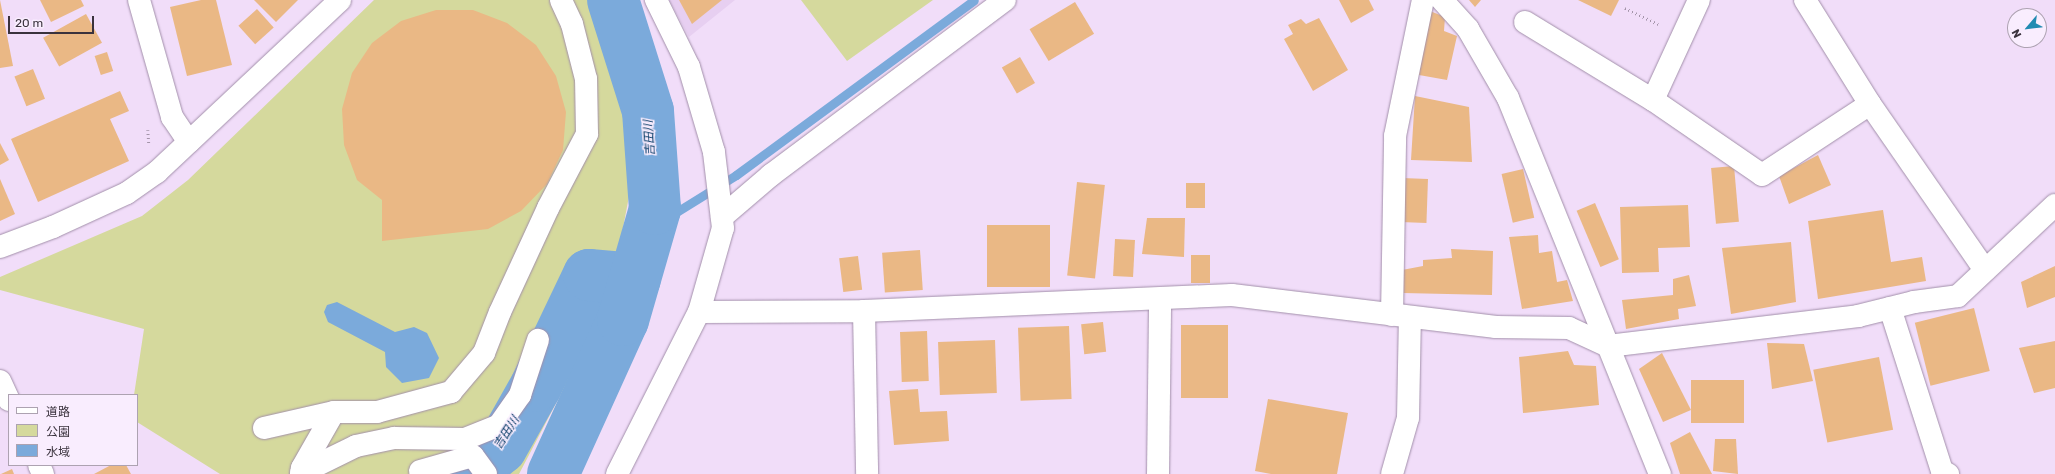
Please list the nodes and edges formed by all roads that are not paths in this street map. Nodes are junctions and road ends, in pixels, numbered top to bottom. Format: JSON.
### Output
{"nodes":[{"id":1,"x":139,"y":0,"type":"edge"},
{"id":2,"x":340,"y":0,"type":"edge"},
{"id":3,"x":561,"y":0,"type":"edge"},
{"id":4,"x":656,"y":0,"type":"edge"},
{"id":5,"x":1005,"y":0,"type":"edge"},
{"id":6,"x":1423,"y":0,"type":"edge"},
{"id":7,"x":1442,"y":0,"type":"edge"},
{"id":8,"x":1699,"y":0,"type":"edge"},
{"id":9,"x":1805,"y":0,"type":"edge"},
{"id":10,"x":1526,"y":22,"type":"dead end"},
{"id":11,"x":1652,"y":100,"type":"junction"},
{"id":12,"x":1870,"y":104,"type":"junction"},
{"id":13,"x":189,"y":142,"type":"junction"},
{"id":14,"x":2055,"y":205,"type":"edge"},
{"id":15,"x":722,"y":217,"type":"junction"},
{"id":16,"x":0,"y":247,"type":"edge"},
{"id":17,"x":1985,"y":270,"type":"junction"},
{"id":18,"x":1160,"y":299,"type":"junction"},
{"id":19,"x":1890,"y":308,"type":"junction"},
{"id":20,"x":864,"y":311,"type":"junction"},
{"id":21,"x":699,"y":312,"type":"junction"},
{"id":22,"x":1401,"y":316,"type":"junction"},
{"id":23,"x":538,"y":340,"type":"dead end"},
{"id":24,"x":1608,"y":346,"type":"junction"},
{"id":25,"x":0,"y":381,"type":"edge"},
{"id":26,"x":8,"y":398,"type":"edge"},
{"id":27,"x":334,"y":412,"type":"junction"},
{"id":28,"x":264,"y":428,"type":"dead end"},
{"id":29,"x":420,"y":471,"type":"dead end"},
{"id":30,"x":301,"y":473,"type":"edge"},
{"id":31,"x":486,"y":474,"type":"edge"},
{"id":32,"x":617,"y":474,"type":"edge"},
{"id":33,"x":867,"y":474,"type":"edge"},
{"id":34,"x":1158,"y":474,"type":"edge"},
{"id":35,"x":1392,"y":474,"type":"edge"},
{"id":36,"x":1660,"y":474,"type":"edge"},
{"id":37,"x":1948,"y":474,"type":"edge"}],
"edges":[{"from":1,"to":13,"type":"street"},
{"from":2,"to":13,"type":"street"},
{"from":3,"to":27,"type":"street"},
{"from":4,"to":15,"type":"street"},
{"from":5,"to":15,"type":"street"},
{"from":6,"to":22,"type":"street"},
{"from":7,"to":24,"type":"street"},
{"from":8,"to":11,"type":"street"},
{"from":9,"to":12,"type":"street"},
{"from":10,"to":11,"type":"street"},
{"from":11,"to":12,"type":"street"},
{"from":12,"to":17,"type":"street"},
{"from":13,"to":16,"type":"street"},
{"from":14,"to":17,"type":"street"},
{"from":15,"to":21,"type":"street"},
{"from":17,"to":19,"type":"street"},
{"from":18,"to":20,"type":"street"},
{"from":18,"to":22,"type":"street"},
{"from":18,"to":34,"type":"street"},
{"from":19,"to":24,"type":"street"},
{"from":19,"to":37,"type":"street"},
{"from":20,"to":21,"type":"street"},
{"from":20,"to":33,"type":"street"},
{"from":21,"to":32,"type":"street"},
{"from":22,"to":24,"type":"street"},
{"from":22,"to":35,"type":"street"},
{"from":23,"to":30,"type":"street"},
{"from":24,"to":36,"type":"street"},
{"from":25,"to":26,"type":"street"},
{"from":27,"to":28,"type":"street"},
{"from":27,"to":30,"type":"street"},
{"from":29,"to":31,"type":"street"}]}
